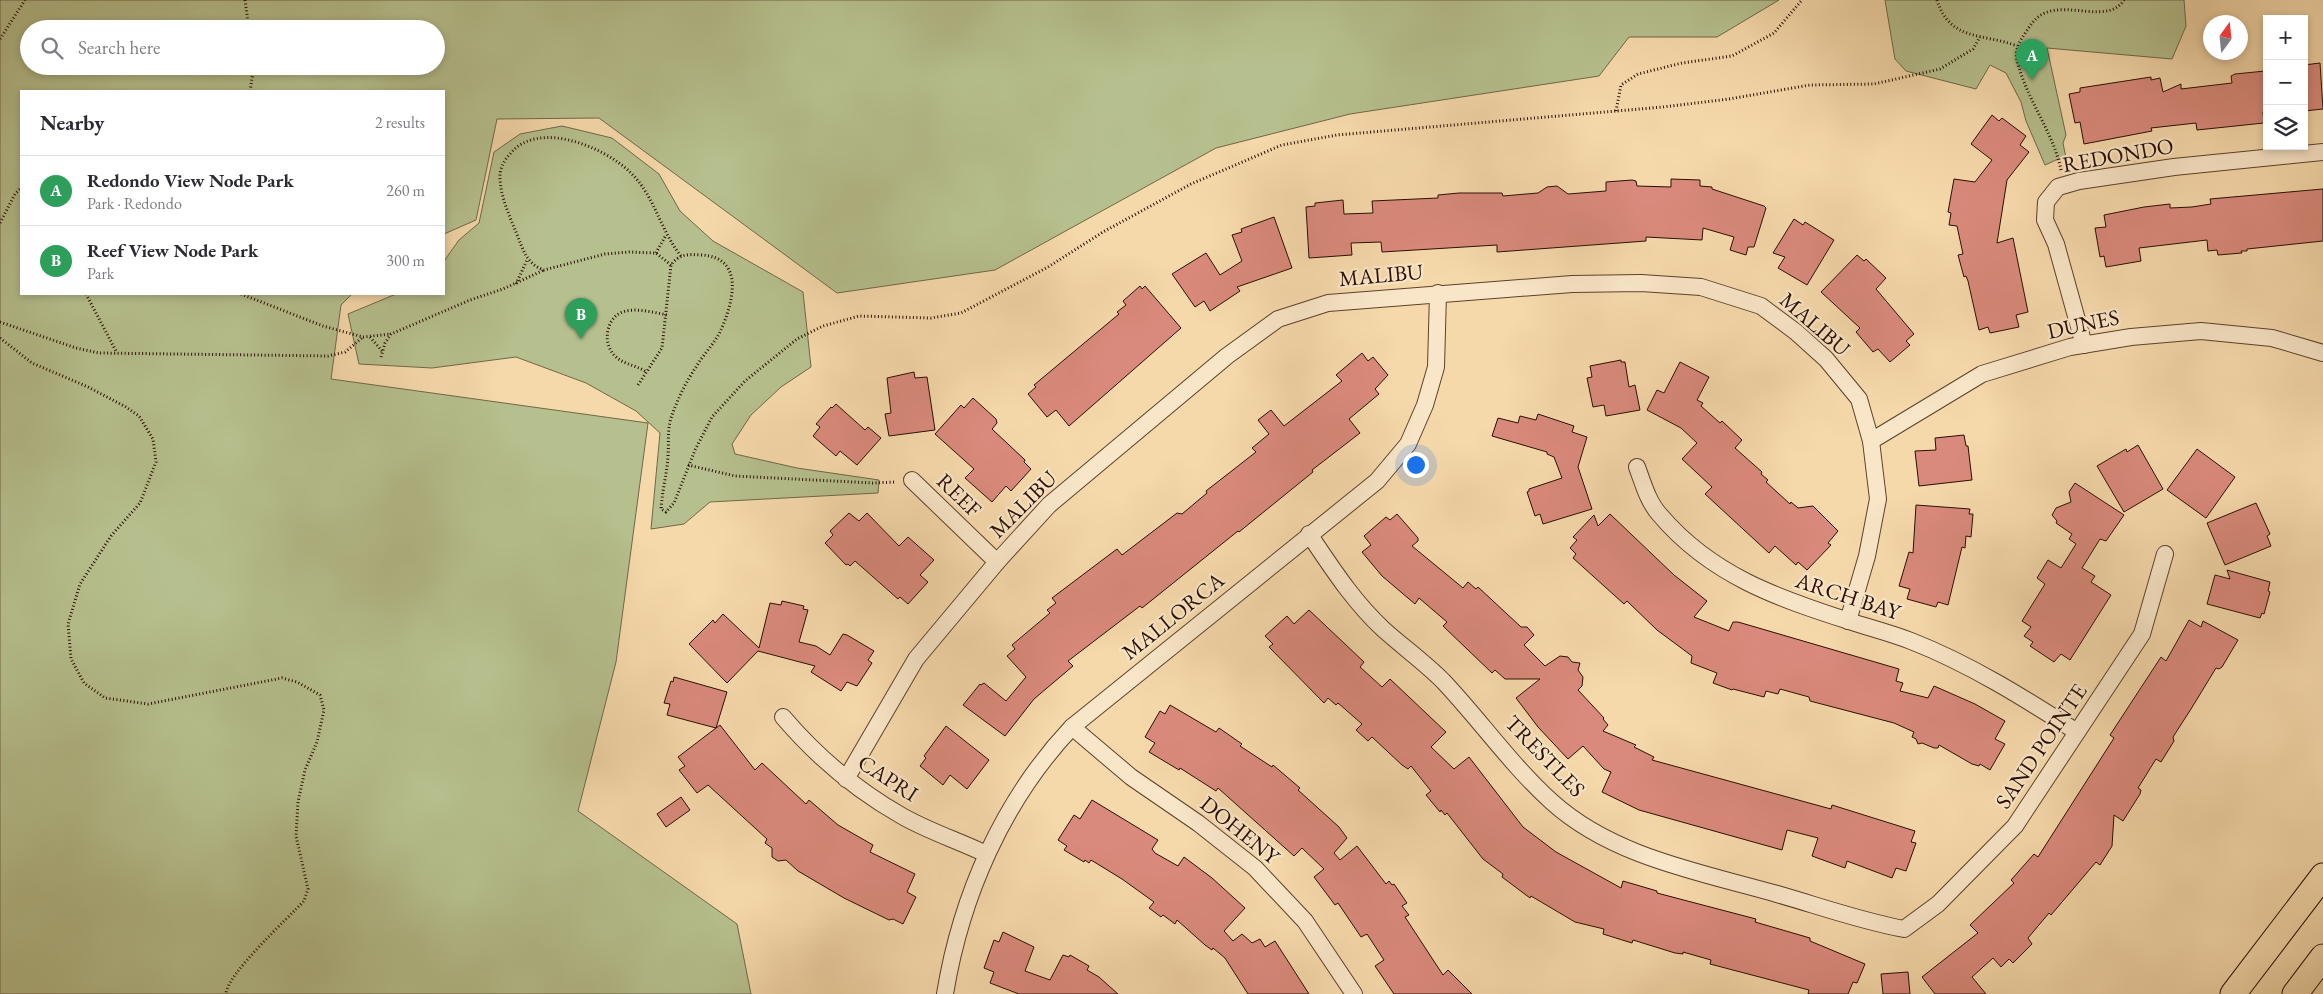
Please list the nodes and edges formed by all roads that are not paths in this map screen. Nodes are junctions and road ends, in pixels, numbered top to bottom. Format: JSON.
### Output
{"nodes":[{"id":1,"x":2323,"y":152,"type":"edge"},
{"id":2,"x":1438,"y":293,"type":"junction"},
{"id":3,"x":2084,"y":345,"type":"junction"},
{"id":4,"x":2323,"y":353,"type":"edge"},
{"id":5,"x":1871,"y":441,"type":"junction"},
{"id":6,"x":1637,"y":467,"type":"dead end"},
{"id":7,"x":912,"y":480,"type":"road end"},
{"id":8,"x":1309,"y":534,"type":"junction"},
{"id":9,"x":2165,"y":554,"type":"dead end"},
{"id":10,"x":997,"y":562,"type":"junction"},
{"id":11,"x":1848,"y":621,"type":"junction"},
{"id":12,"x":783,"y":718,"type":"dead end"},
{"id":13,"x":1072,"y":727,"type":"junction"},
{"id":14,"x":2077,"y":732,"type":"junction"},
{"id":15,"x":846,"y":779,"type":"junction"},
{"id":16,"x":986,"y":854,"type":"junction"},
{"id":17,"x":2323,"y":876,"type":"edge"},
{"id":18,"x":1904,"y":930,"type":"joint"},
{"id":19,"x":2323,"y":957,"type":"edge"},
{"id":20,"x":946,"y":994,"type":"edge"},
{"id":21,"x":1354,"y":994,"type":"edge"},
{"id":22,"x":2233,"y":994,"type":"edge"},
{"id":23,"x":2295,"y":994,"type":"edge"}],
"edges":[{"from":1,"to":3,"type":"street","name":"REDONDO"},
{"from":2,"to":5,"type":"street","name":"MALIBU"},
{"from":2,"to":8,"type":"street","name":"MALLORCA"},
{"from":2,"to":10,"type":"street","name":"MALIBU"},
{"from":3,"to":4,"type":"street","name":"DUNES"},
{"from":3,"to":5,"type":"street","name":"DUNES"},
{"from":5,"to":11,"type":"street","name":"MALIBU"},
{"from":6,"to":11,"type":"street","name":"ARCH BAY"},
{"from":7,"to":10,"type":"street","name":"REEF"},
{"from":8,"to":13,"type":"street","name":"MALLORCA"},
{"from":8,"to":18,"type":"street","name":"TRESTLES"},
{"from":9,"to":14,"type":"street","name":"SAND POINTE"},
{"from":10,"to":15,"type":"street","name":"MALIBU"},
{"from":11,"to":14,"type":"street","name":"ARCH BAY"},
{"from":12,"to":15,"type":"street","name":"CAPRI"},
{"from":13,"to":16,"type":"street","name":"MALLORCA"},
{"from":13,"to":21,"type":"street","name":"DOHENY"},
{"from":14,"to":18,"type":"street","name":"SAND POINTE"},
{"from":15,"to":16,"type":"street","name":"CAPRI"},
{"from":16,"to":20,"type":"street","name":"MALLORCA"},
{"from":17,"to":22,"type":"main road"},
{"from":19,"to":23,"type":"main road"}]}
